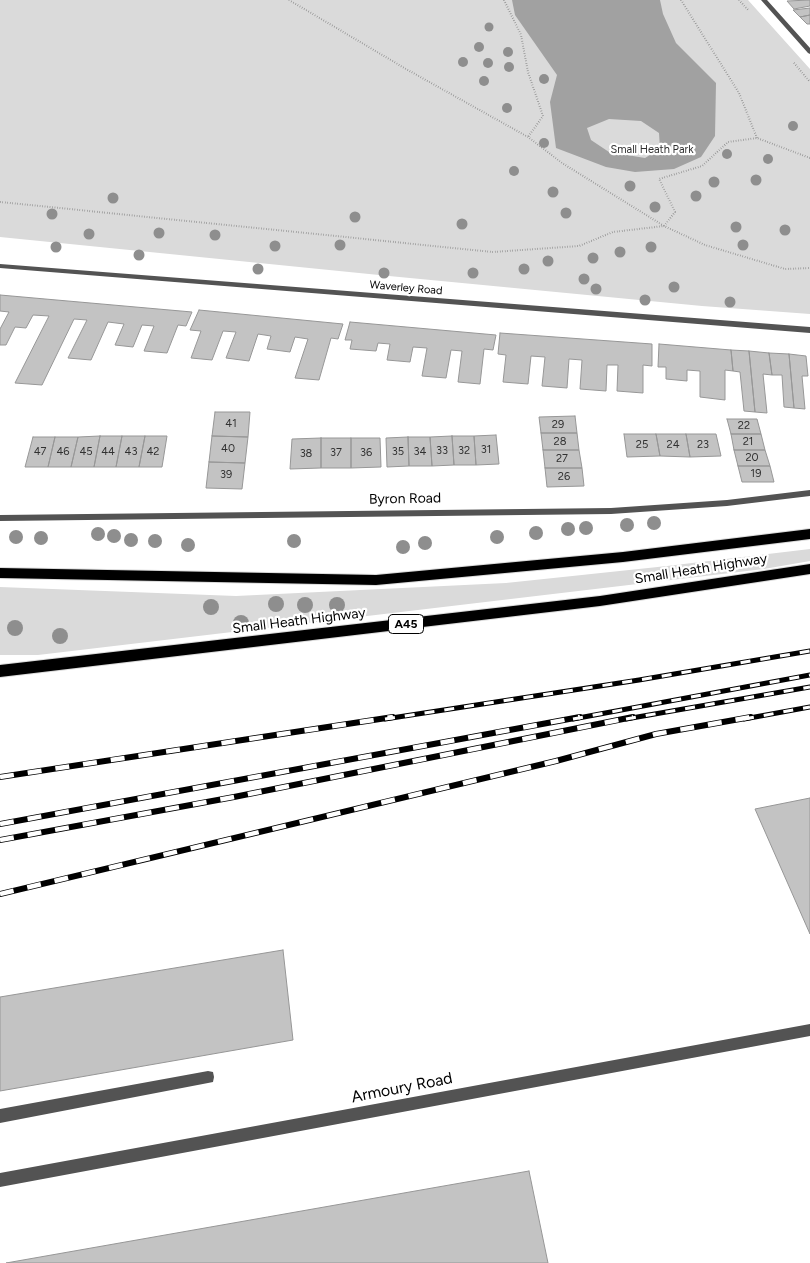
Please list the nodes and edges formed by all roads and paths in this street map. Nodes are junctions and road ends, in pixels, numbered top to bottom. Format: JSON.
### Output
{"nodes":[{"id":1,"x":289,"y":0,"type":"edge"},
{"id":2,"x":504,"y":0,"type":"edge"},
{"id":3,"x":681,"y":0,"type":"edge"},
{"id":4,"x":764,"y":0,"type":"edge"},
{"id":5,"x":810,"y":52,"type":"edge"},
{"id":6,"x":528,"y":137,"type":"junction"},
{"id":7,"x":757,"y":138,"type":"junction"},
{"id":8,"x":810,"y":158,"type":"edge"},
{"id":9,"x":0,"y":202,"type":"edge"},
{"id":10,"x":664,"y":226,"type":"junction"},
{"id":11,"x":0,"y":266,"type":"edge"},
{"id":12,"x":810,"y":268,"type":"edge"},
{"id":13,"x":810,"y":330,"type":"edge"},
{"id":14,"x":810,"y":493,"type":"edge"},
{"id":15,"x":0,"y":518,"type":"edge"},
{"id":16,"x":810,"y":534,"type":"edge"},
{"id":17,"x":810,"y":569,"type":"edge"},
{"id":18,"x":0,"y":573,"type":"edge"},
{"id":19,"x":0,"y":671,"type":"edge"},
{"id":20,"x":810,"y":1030,"type":"edge"},
{"id":21,"x":208,"y":1077,"type":"dead end"},
{"id":22,"x":0,"y":1116,"type":"edge"},
{"id":23,"x":0,"y":1180,"type":"edge"}],
"edges":[{"from":1,"to":6,"type":"path"},
{"from":2,"to":6,"type":"path"},
{"from":3,"to":7,"type":"path"},
{"from":4,"to":5,"type":"street"},
{"from":6,"to":10,"type":"path"},
{"from":7,"to":8,"type":"path"},
{"from":7,"to":10,"type":"path"},
{"from":9,"to":10,"type":"path"},
{"from":10,"to":12,"type":"path"},
{"from":11,"to":13,"type":"street","name":"Waverley Road"},
{"from":14,"to":15,"type":"street","name":"Byron Road"},
{"from":16,"to":18,"type":"highway","name":"Small Heath Highway"},
{"from":17,"to":19,"type":"highway","name":"Small Heath Highway","number":"A45"},
{"from":20,"to":23,"type":"street","name":"Armoury Road"},
{"from":21,"to":22,"type":"street"}]}
